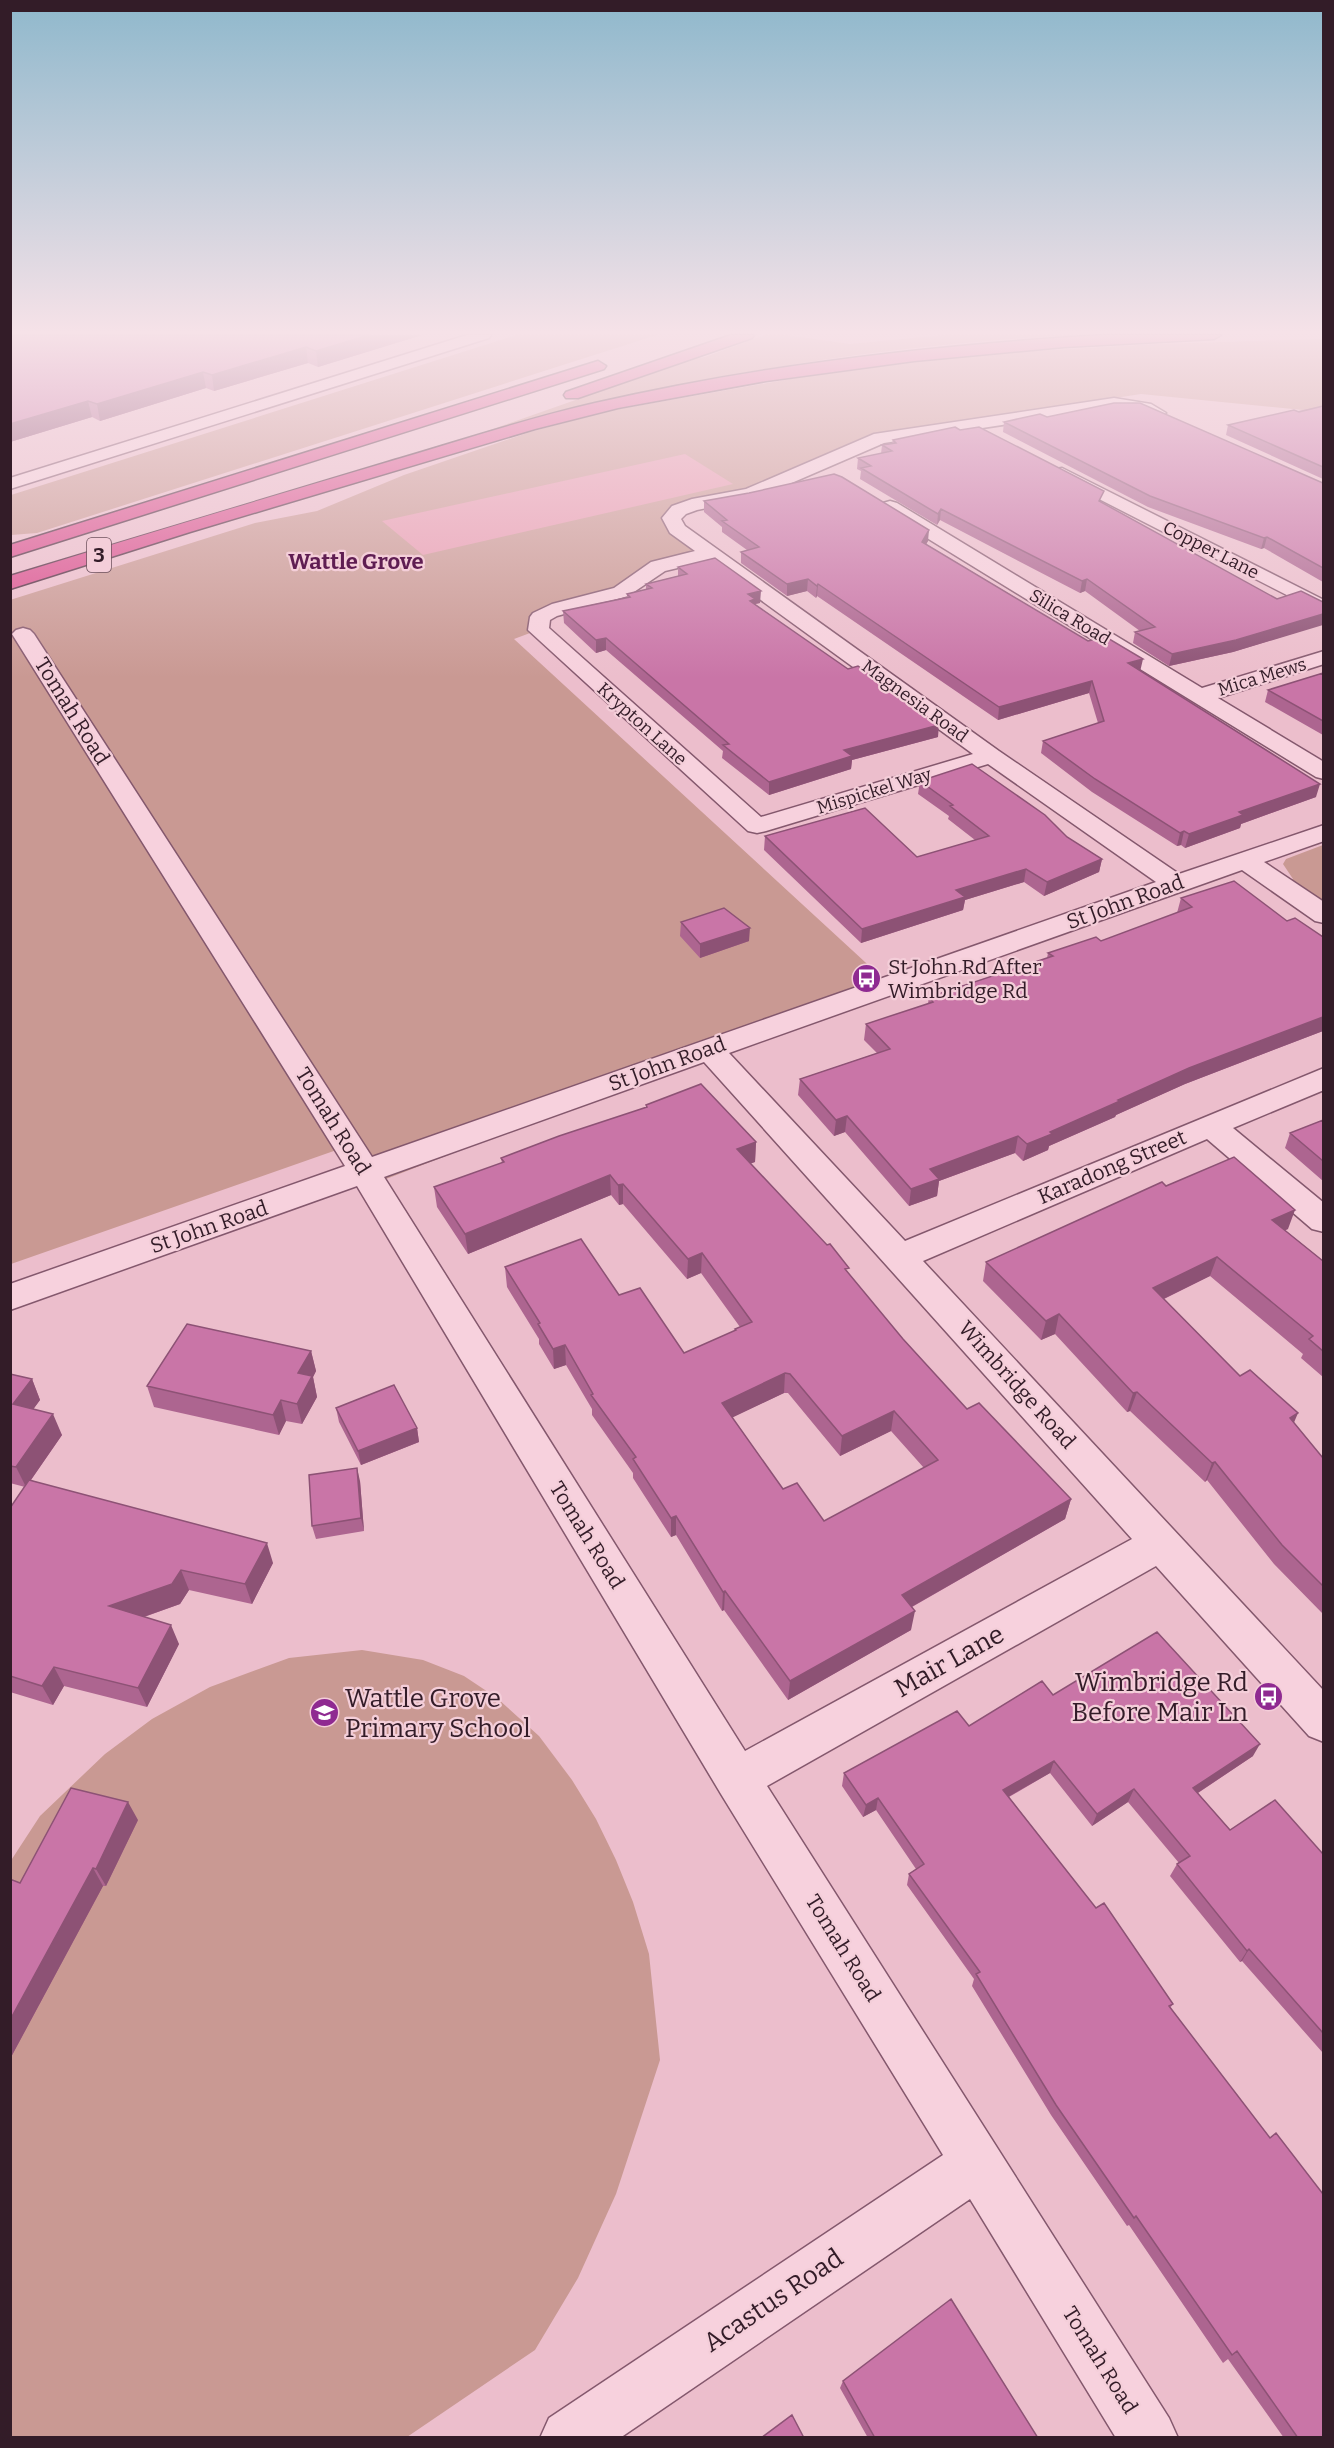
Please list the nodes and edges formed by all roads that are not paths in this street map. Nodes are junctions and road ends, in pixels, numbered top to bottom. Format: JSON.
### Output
{"nodes":[{"id":1,"x":121,"y":449,"type":"edge"},
{"id":2,"x":335,"y":449,"type":"edge"},
{"id":3,"x":414,"y":449,"type":"edge"},
{"id":4,"x":450,"y":449,"type":"edge"},
{"id":5,"x":855,"y":449,"type":"edge"},
{"id":6,"x":1044,"y":463,"type":"edge"},
{"id":7,"x":813,"y":468,"type":"junction"},
{"id":8,"x":840,"y":478,"type":"edge"},
{"id":9,"x":10,"y":484,"type":"edge"},
{"id":10,"x":868,"y":494,"type":"edge"},
{"id":11,"x":188,"y":527,"type":"junction"},
{"id":12,"x":10,"y":551,"type":"edge"},
{"id":13,"x":711,"y":554,"type":"junction"},
{"id":14,"x":10,"y":583,"type":"edge"},
{"id":15,"x":1323,"y":608,"type":"edge"},
{"id":16,"x":23,"y":634,"type":"dead end"},
{"id":17,"x":1323,"y":657,"type":"edge"},
{"id":18,"x":1200,"y":696,"type":"junction"},
{"id":19,"x":991,"y":756,"type":"junction"},
{"id":20,"x":1323,"y":772,"type":"edge"},
{"id":21,"x":758,"y":826,"type":"joint"},
{"id":22,"x":1323,"y":832,"type":"edge"},
{"id":23,"x":1245,"y":860,"type":"junction"},
{"id":24,"x":1176,"y":884,"type":"junction"},
{"id":25,"x":1323,"y":915,"type":"edge"},
{"id":26,"x":710,"y":1049,"type":"junction"},
{"id":27,"x":1323,"y":1078,"type":"edge"},
{"id":28,"x":1210,"y":1126,"type":"junction"},
{"id":29,"x":365,"y":1172,"type":"junction"},
{"id":30,"x":1323,"y":1221,"type":"edge"},
{"id":31,"x":900,"y":1257,"type":"junction"},
{"id":32,"x":10,"y":1297,"type":"edge"},
{"id":33,"x":1161,"y":1543,"type":"junction"},
{"id":34,"x":1323,"y":1722,"type":"edge"},
{"id":35,"x":737,"y":1779,"type":"junction"},
{"id":36,"x":976,"y":2163,"type":"junction"},
{"id":37,"x":569,"y":2438,"type":"edge"},
{"id":38,"x":1149,"y":2438,"type":"edge"}],
"edges":[{"from":1,"to":9,"type":"street"},
{"from":2,"to":12,"type":"highway","number":"3"},
{"from":3,"to":11,"type":"highway","number":"3"},
{"from":4,"to":11,"type":"highway"},
{"from":5,"to":7,"type":"street"},
{"from":6,"to":15,"type":"street","name":"Copper Lane"},
{"from":7,"to":8,"type":"street"},
{"from":7,"to":13,"type":"street","name":"Magnesia Road"},
{"from":10,"to":18,"type":"street","name":"Silica Road"},
{"from":11,"to":14,"type":"highway","number":"3"},
{"from":13,"to":19,"type":"street","name":"Magnesia Road"},
{"from":13,"to":21,"type":"street","name":"Krypton Lane"},
{"from":16,"to":29,"type":"street","name":"Tomah Road"},
{"from":17,"to":18,"type":"street","name":"Mica Mews"},
{"from":18,"to":20,"type":"street","name":"Silica Road"},
{"from":19,"to":21,"type":"street","name":"Mispickel Way"},
{"from":19,"to":24,"type":"street","name":"Magnesia Road"},
{"from":22,"to":23,"type":"street","name":"St John Road"},
{"from":23,"to":24,"type":"street","name":"St John Road"},
{"from":23,"to":25,"type":"street"},
{"from":24,"to":26,"type":"street","name":"St John Road"},
{"from":26,"to":29,"type":"street","name":"St John Road"},
{"from":26,"to":31,"type":"street","name":"Wimbridge Road"},
{"from":27,"to":28,"type":"street","name":"Karadong Street"},
{"from":28,"to":30,"type":"street"},
{"from":28,"to":31,"type":"street","name":"Karadong Street"},
{"from":29,"to":32,"type":"street","name":"St John Road"},
{"from":29,"to":35,"type":"street","name":"Tomah Road"},
{"from":31,"to":33,"type":"street","name":"Wimbridge Road"},
{"from":33,"to":34,"type":"street","name":"Wimbridge Road"},
{"from":33,"to":35,"type":"street","name":"Mair Lane"},
{"from":35,"to":36,"type":"street","name":"Tomah Road"},
{"from":36,"to":37,"type":"street","name":"Acastus Road"},
{"from":36,"to":38,"type":"street","name":"Tomah Road"}]}
